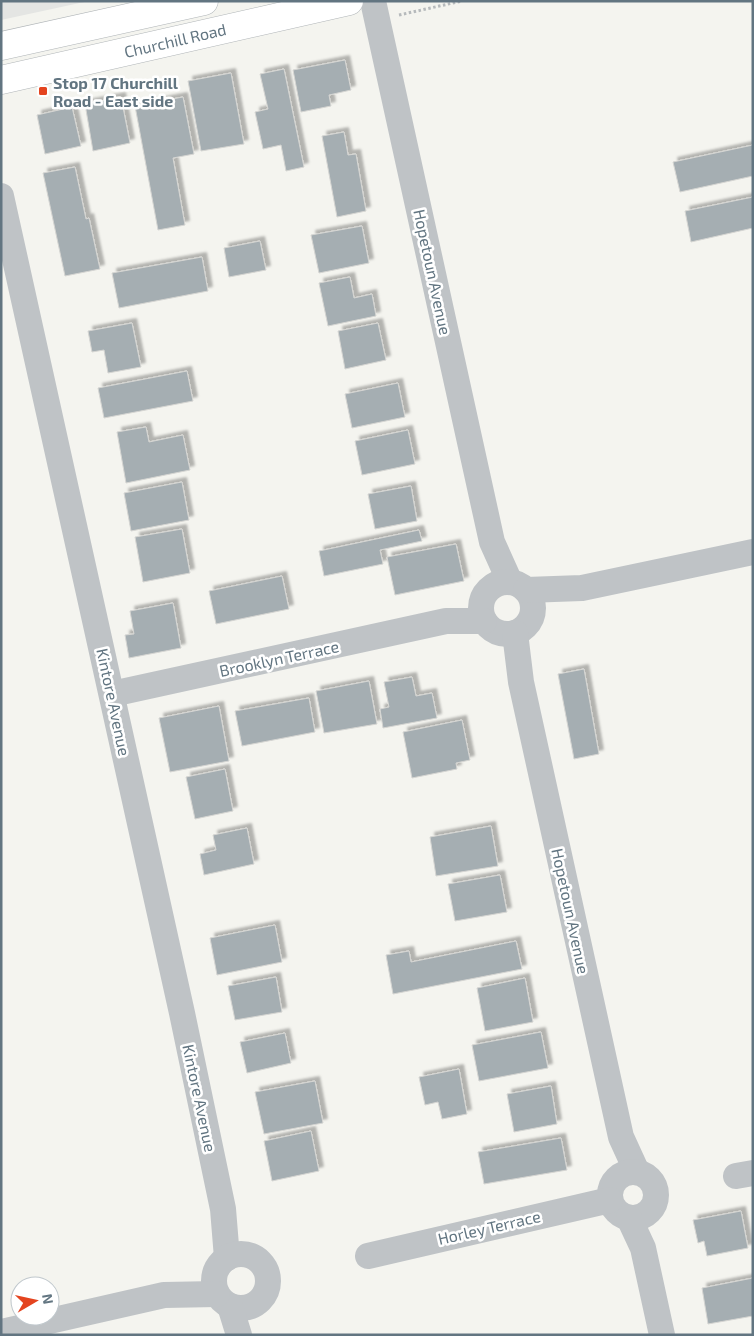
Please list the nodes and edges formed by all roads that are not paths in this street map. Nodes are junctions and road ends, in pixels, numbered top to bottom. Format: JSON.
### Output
{"nodes":[{"id":1,"x":204,"y":1,"type":"edge"},
{"id":2,"x":349,"y":1,"type":"edge"},
{"id":3,"x":373,"y":1,"type":"edge"},
{"id":4,"x":1,"y":46,"type":"edge"},
{"id":5,"x":1,"y":80,"type":"edge"},
{"id":6,"x":1,"y":196,"type":"edge"},
{"id":7,"x":753,"y":552,"type":"edge"},
{"id":8,"x":504,"y":608,"type":"junction"},
{"id":9,"x":112,"y":694,"type":"junction"},
{"id":10,"x":628,"y":1174,"type":"junction"},
{"id":11,"x":610,"y":1200,"type":"junction"},
{"id":12,"x":638,"y":1216,"type":"junction"},
{"id":13,"x":368,"y":1256,"type":"dead end"},
{"id":14,"x":230,"y":1281,"type":"junction"},
{"id":15,"x":1,"y":1332,"type":"edge"},
{"id":16,"x":239,"y":1335,"type":"edge"},
{"id":17,"x":248,"y":1335,"type":"edge"},
{"id":18,"x":662,"y":1335,"type":"edge"}],
"edges":[{"from":1,"to":4,"type":"main road","name":"Churchill Road"},
{"from":2,"to":5,"type":"main road","name":"Churchill Road"},
{"from":3,"to":8,"type":"street","name":"Hopetoun Avenue"},
{"from":6,"to":9,"type":"street","name":"Kintore Avenue"},
{"from":7,"to":8,"type":"street","name":"Brooklyn Terrace"},
{"from":8,"to":9,"type":"street","name":"Brooklyn Terrace"},
{"from":8,"to":10,"type":"street","name":"Hopetoun Avenue"},
{"from":9,"to":14,"type":"street","name":"Kintore Avenue"},
{"from":10,"to":11,"type":"street"},
{"from":10,"to":12,"type":"street"},
{"from":11,"to":12,"type":"street"},
{"from":11,"to":13,"type":"street","name":"Horley Terrace"},
{"from":12,"to":18,"type":"street"},
{"from":14,"to":15,"type":"street"},
{"from":14,"to":16,"type":"street","name":"Kintore Avenue"},
{"from":14,"to":17,"type":"street","name":"Kintore Avenue"}]}
